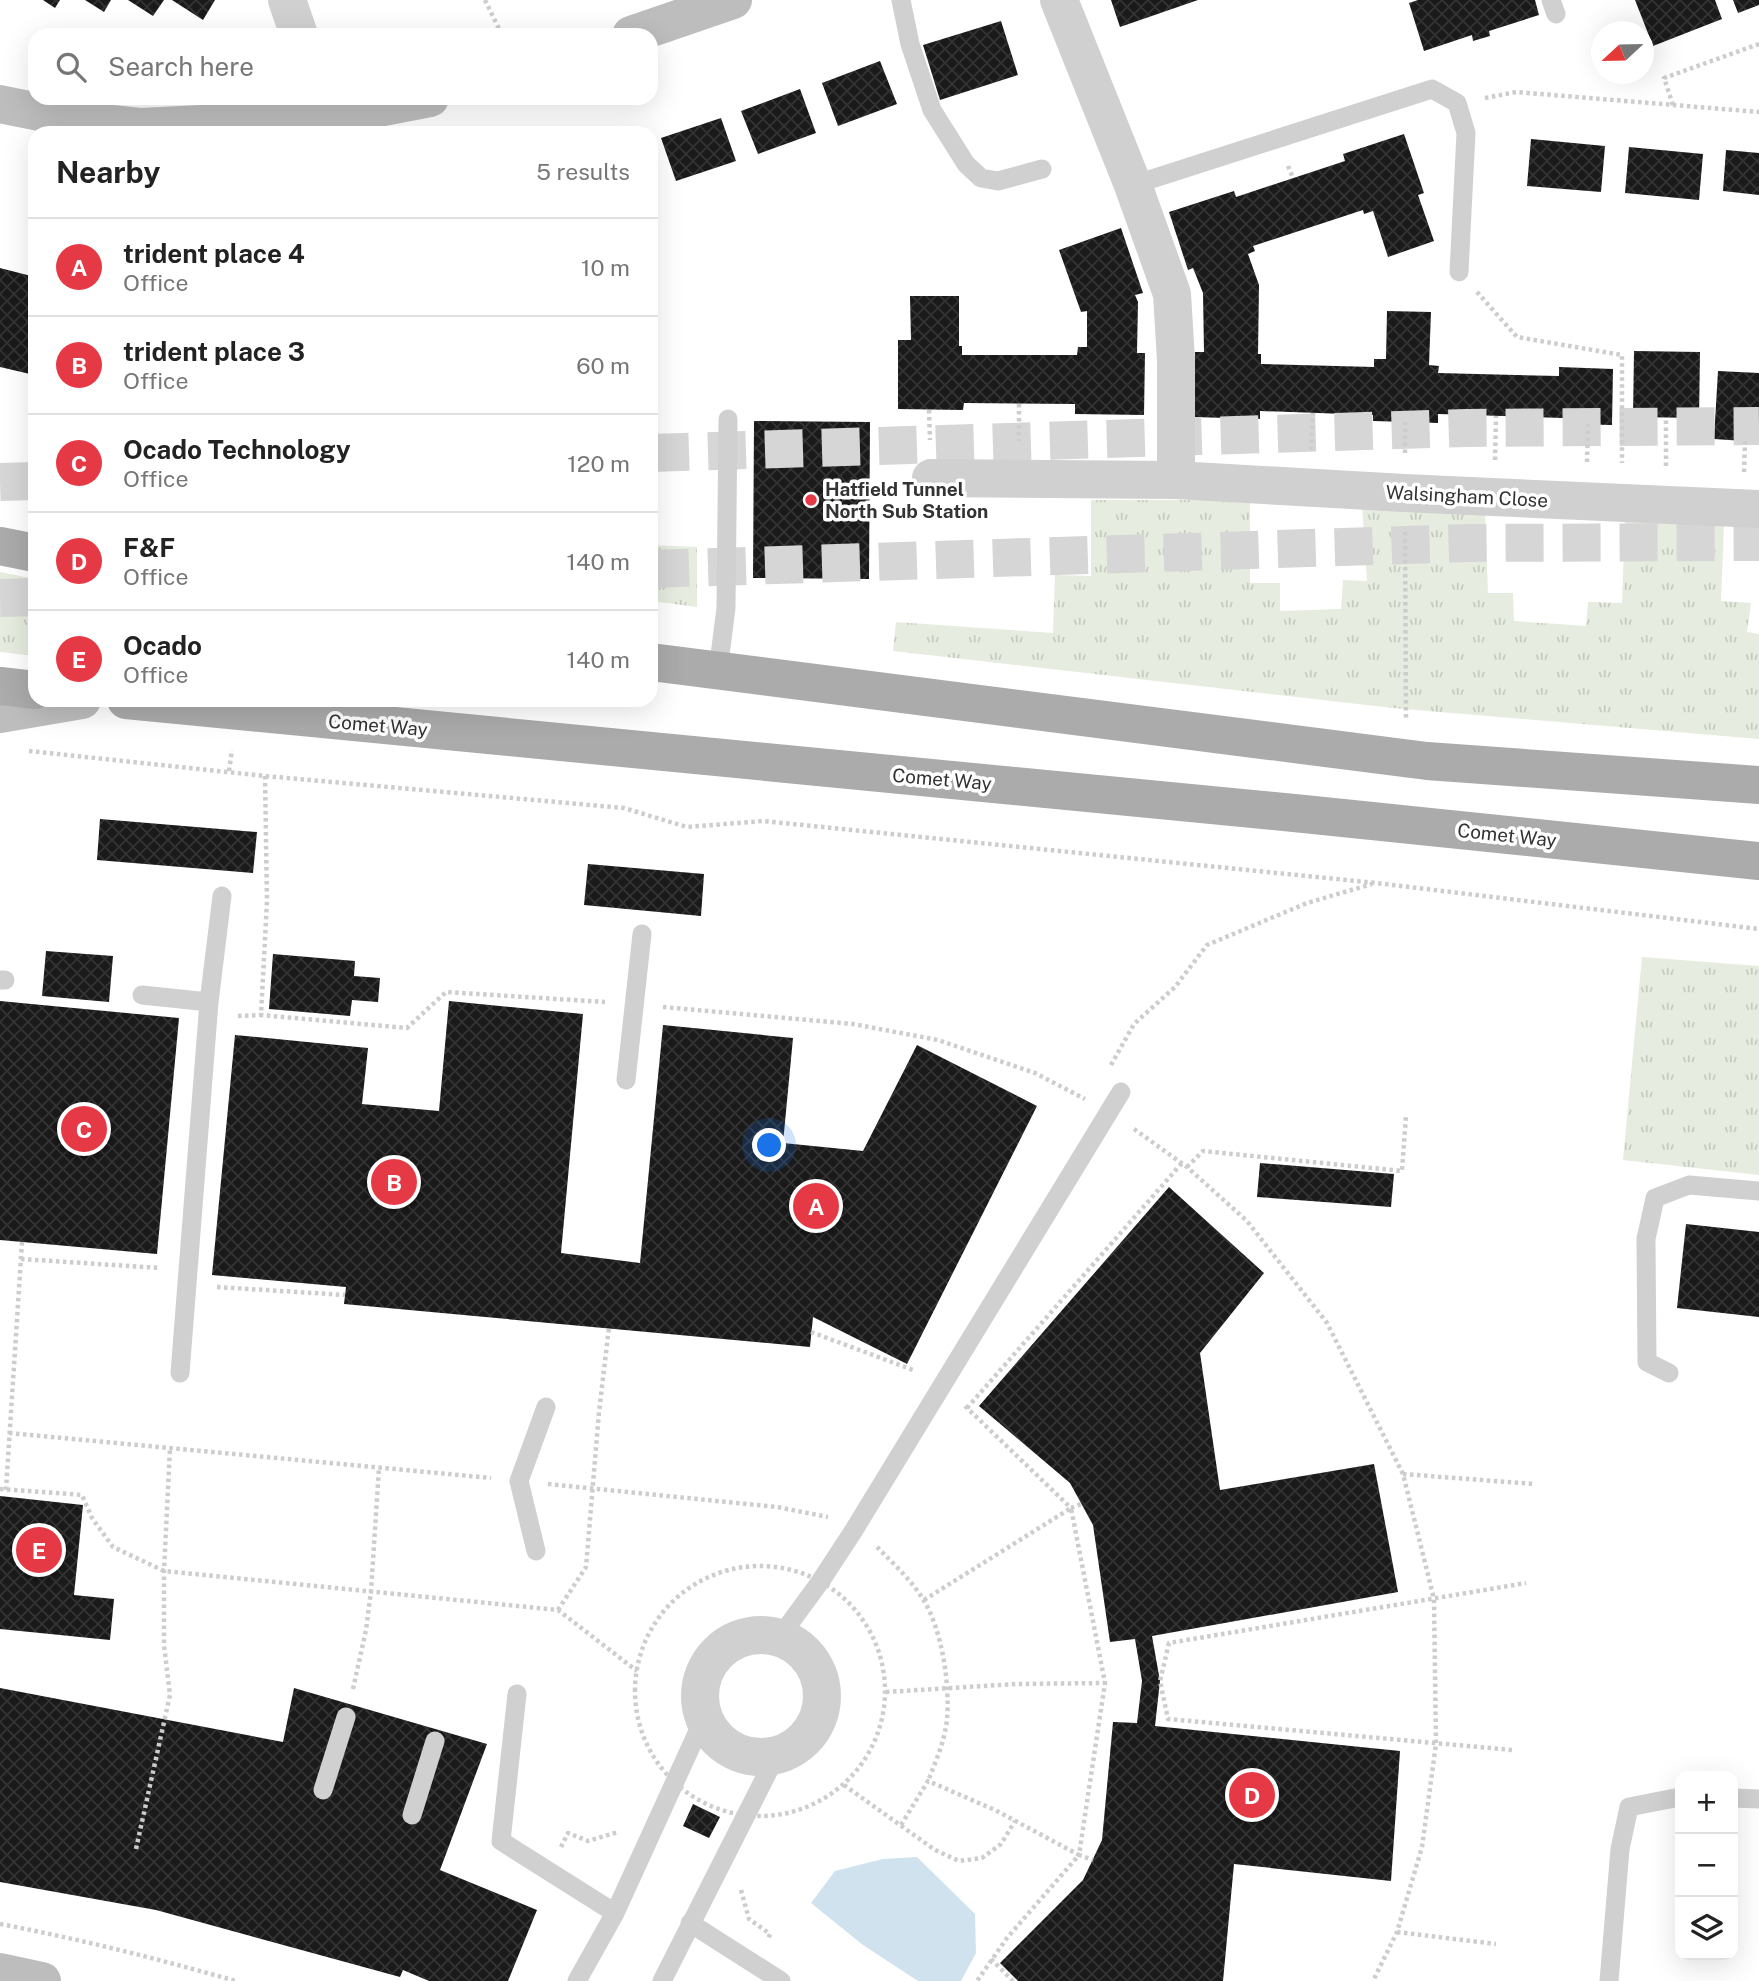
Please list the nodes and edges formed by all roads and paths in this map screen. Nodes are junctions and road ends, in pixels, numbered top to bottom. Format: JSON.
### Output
{"nodes":[{"id":1,"x":287,"y":0,"type":"edge"},
{"id":2,"x":485,"y":0,"type":"edge"},
{"id":3,"x":731,"y":0,"type":"edge"},
{"id":4,"x":901,"y":0,"type":"edge"},
{"id":5,"x":1059,"y":0,"type":"edge"},
{"id":6,"x":297,"y":28,"type":"edge"},
{"id":7,"x":499,"y":28,"type":"edge"},
{"id":8,"x":651,"y":28,"type":"edge"},
{"id":9,"x":1759,"y":44,"type":"edge"},
{"id":10,"x":1457,"y":103,"type":"junction"},
{"id":11,"x":0,"y":104,"type":"edge"},
{"id":12,"x":354,"y":105,"type":"edge"},
{"id":13,"x":1673,"y":105,"type":"junction"},
{"id":14,"x":322,"y":108,"type":"edge"},
{"id":15,"x":1759,"y":112,"type":"edge"},
{"id":16,"x":80,"y":126,"type":"edge"},
{"id":17,"x":150,"y":126,"type":"edge"},
{"id":18,"x":1042,"y":169,"type":"dead end"},
{"id":19,"x":1133,"y":185,"type":"junction"},
{"id":20,"x":1459,"y":272,"type":"joint"},
{"id":21,"x":1666,"y":418,"type":"dead end"},
{"id":22,"x":728,"y":419,"type":"dead end"},
{"id":23,"x":931,"y":478,"type":"dead end"},
{"id":24,"x":1175,"y":480,"type":"junction"},
{"id":25,"x":1404,"y":493,"type":"junction"},
{"id":26,"x":1622,"y":503,"type":"junction"},
{"id":27,"x":1666,"y":503,"type":"junction"},
{"id":28,"x":1759,"y":509,"type":"edge"},
{"id":29,"x":0,"y":546,"type":"edge"},
{"id":30,"x":28,"y":552,"type":"edge"},
{"id":31,"x":658,"y":663,"type":"edge"},
{"id":32,"x":718,"y":671,"type":"junction"},
{"id":33,"x":0,"y":686,"type":"edge"},
{"id":34,"x":28,"y":689,"type":"edge"},
{"id":35,"x":41,"y":707,"type":"edge"},
{"id":36,"x":198,"y":707,"type":"edge"},
{"id":37,"x":0,"y":714,"type":"edge"},
{"id":38,"x":1406,"y":720,"type":"dead end"},
{"id":39,"x":19,"y":750,"type":"dead end"},
{"id":40,"x":265,"y":776,"type":"junction"},
{"id":41,"x":1759,"y":785,"type":"edge"},
{"id":42,"x":1759,"y":861,"type":"edge"},
{"id":43,"x":1377,"y":883,"type":"junction"},
{"id":44,"x":222,"y":896,"type":"dead end"},
{"id":45,"x":267,"y":901,"type":"dead end"},
{"id":46,"x":1759,"y":929,"type":"edge"},
{"id":47,"x":642,"y":934,"type":"dead end"},
{"id":48,"x":1175,"y":987,"type":"dead end"},
{"id":49,"x":142,"y":995,"type":"dead end"},
{"id":50,"x":209,"y":1002,"type":"junction"},
{"id":51,"x":626,"y":1080,"type":"dead end"},
{"id":52,"x":1121,"y":1092,"type":"dead end"},
{"id":53,"x":1406,"y":1116,"type":"dead end"},
{"id":54,"x":1759,"y":1191,"type":"edge"},
{"id":55,"x":22,"y":1242,"type":"dead end"},
{"id":56,"x":609,"y":1328,"type":"dead end"},
{"id":57,"x":180,"y":1373,"type":"dead end"},
{"id":58,"x":1670,"y":1373,"type":"dead end"},
{"id":59,"x":547,"y":1408,"type":"dead end"},
{"id":60,"x":967,"y":1408,"type":"dead end"},
{"id":61,"x":170,"y":1448,"type":"dead end"},
{"id":62,"x":379,"y":1468,"type":"dead end"},
{"id":63,"x":1403,"y":1474,"type":"dead end"},
{"id":64,"x":1534,"y":1484,"type":"dead end"},
{"id":65,"x":3,"y":1490,"type":"edge"},
{"id":66,"x":536,"y":1551,"type":"dead end"},
{"id":67,"x":164,"y":1571,"type":"junction"},
{"id":68,"x":820,"y":1582,"type":"junction"},
{"id":69,"x":1526,"y":1583,"type":"dead end"},
{"id":70,"x":371,"y":1591,"type":"junction"},
{"id":71,"x":924,"y":1600,"type":"dead end"},
{"id":72,"x":558,"y":1610,"type":"junction"},
{"id":73,"x":779,"y":1638,"type":"junction"},
{"id":74,"x":636,"y":1671,"type":"junction"},
{"id":75,"x":1105,"y":1683,"type":"junction"},
{"id":76,"x":886,"y":1692,"type":"junction"},
{"id":77,"x":517,"y":1694,"type":"dead end"},
{"id":78,"x":346,"y":1717,"type":"joint"},
{"id":79,"x":704,"y":1718,"type":"junction"},
{"id":80,"x":435,"y":1741,"type":"dead end"},
{"id":81,"x":1512,"y":1750,"type":"dead end"},
{"id":82,"x":776,"y":1756,"type":"junction"},
{"id":83,"x":674,"y":1783,"type":"junction"},
{"id":84,"x":843,"y":1785,"type":"junction"},
{"id":85,"x":323,"y":1790,"type":"dead end"},
{"id":86,"x":1675,"y":1798,"type":"edge"},
{"id":87,"x":1738,"y":1798,"type":"edge"},
{"id":88,"x":1759,"y":1798,"type":"edge"},
{"id":89,"x":746,"y":1814,"type":"junction"},
{"id":90,"x":412,"y":1815,"type":"dead end"},
{"id":91,"x":771,"y":1816,"type":"junction"},
{"id":92,"x":1015,"y":1821,"type":"junction"},
{"id":93,"x":901,"y":1825,"type":"junction"},
{"id":94,"x":766,"y":1828,"type":"dead end"},
{"id":95,"x":136,"y":1849,"type":"dead end"},
{"id":96,"x":1079,"y":1855,"type":"junction"},
{"id":97,"x":1093,"y":1860,"type":"dead end"},
{"id":98,"x":740,"y":1887,"type":"dead end"},
{"id":99,"x":615,"y":1913,"type":"junction"},
{"id":100,"x":690,"y":1923,"type":"junction"},
{"id":101,"x":0,"y":1924,"type":"edge"},
{"id":102,"x":1397,"y":1933,"type":"dead end"},
{"id":103,"x":1496,"y":1944,"type":"dead end"},
{"id":104,"x":991,"y":1959,"type":"junction"},
{"id":105,"x":757,"y":1966,"type":"junction"},
{"id":106,"x":0,"y":1972,"type":"edge"},
{"id":107,"x":42,"y":1981,"type":"edge"},
{"id":108,"x":236,"y":1981,"type":"edge"},
{"id":109,"x":577,"y":1981,"type":"edge"},
{"id":110,"x":662,"y":1981,"type":"edge"},
{"id":111,"x":781,"y":1981,"type":"edge"},
{"id":112,"x":977,"y":1981,"type":"edge"},
{"id":113,"x":1013,"y":1981,"type":"edge"},
{"id":114,"x":1609,"y":1981,"type":"edge"}],
"edges":[{"from":1,"to":6,"type":"street"},
{"from":2,"to":7,"type":"path"},
{"from":3,"to":8,"type":"street"},
{"from":4,"to":18,"type":"lane"},
{"from":5,"to":19,"type":"street"},
{"from":9,"to":13,"type":"path"},
{"from":10,"to":13,"type":"path"},
{"from":10,"to":19,"type":"lane"},
{"from":10,"to":20,"type":"lane"},
{"from":11,"to":16,"type":"street"},
{"from":12,"to":14,"type":"street"},
{"from":13,"to":15,"type":"path"},
{"from":14,"to":17,"type":"street"},
{"from":19,"to":24,"type":"street"},
{"from":20,"to":26,"type":"path"},
{"from":21,"to":27,"type":"path"},
{"from":22,"to":32,"type":"lane"},
{"from":23,"to":24,"type":"street","name":"Walsingham Close"},
{"from":24,"to":25,"type":"street","name":"Walsingham Close"},
{"from":25,"to":26,"type":"street","name":"Walsingham Close"},
{"from":25,"to":38,"type":"path"},
{"from":26,"to":27,"type":"street","name":"Walsingham Close"},
{"from":27,"to":28,"type":"street","name":"Walsingham Close"},
{"from":29,"to":30,"type":"main road"},
{"from":31,"to":32,"type":"main road"},
{"from":32,"to":41,"type":"main road"},
{"from":33,"to":34,"type":"main road"},
{"from":35,"to":37,"type":"street"},
{"from":36,"to":42,"type":"main road","name":"Comet Way"},
{"from":39,"to":40,"type":"path"},
{"from":40,"to":43,"type":"path"},
{"from":40,"to":45,"type":"path"},
{"from":43,"to":46,"type":"path"},
{"from":43,"to":48,"type":"path"},
{"from":44,"to":50,"type":"lane"},
{"from":47,"to":51,"type":"lane"},
{"from":49,"to":50,"type":"lane"},
{"from":50,"to":57,"type":"lane"},
{"from":52,"to":68,"type":"lane"},
{"from":53,"to":60,"type":"path"},
{"from":54,"to":58,"type":"lane"},
{"from":55,"to":65,"type":"path"},
{"from":56,"to":72,"type":"path"},
{"from":59,"to":66,"type":"lane"},
{"from":61,"to":67,"type":"path"},
{"from":62,"to":70,"type":"path"},
{"from":63,"to":64,"type":"path"},
{"from":65,"to":67,"type":"path"},
{"from":67,"to":70,"type":"path"},
{"from":67,"to":95,"type":"path"},
{"from":68,"to":73,"type":"lane"},
{"from":68,"to":74,"type":"path"},
{"from":68,"to":76,"type":"path"},
{"from":69,"to":81,"type":"path"},
{"from":70,"to":72,"type":"path"},
{"from":70,"to":78,"type":"path"},
{"from":71,"to":75,"type":"path"},
{"from":72,"to":74,"type":"path"},
{"from":73,"to":79,"type":"street"},
{"from":73,"to":82,"type":"street"},
{"from":74,"to":83,"type":"path"},
{"from":75,"to":76,"type":"path"},
{"from":75,"to":96,"type":"path"},
{"from":76,"to":84,"type":"path"},
{"from":77,"to":99,"type":"lane"},
{"from":78,"to":85,"type":"lane"},
{"from":79,"to":82,"type":"street"},
{"from":79,"to":83,"type":"lane"},
{"from":80,"to":90,"type":"lane"},
{"from":82,"to":89,"type":"lane"},
{"from":83,"to":89,"type":"path"},
{"from":83,"to":99,"type":"lane"},
{"from":84,"to":91,"type":"path"},
{"from":84,"to":93,"type":"path"},
{"from":86,"to":114,"type":"lane"},
{"from":87,"to":88,"type":"lane"},
{"from":89,"to":91,"type":"path"},
{"from":89,"to":100,"type":"lane"},
{"from":91,"to":94,"type":"path"},
{"from":92,"to":93,"type":"path"},
{"from":92,"to":93,"type":"path"},
{"from":92,"to":96,"type":"path"},
{"from":96,"to":97,"type":"path"},
{"from":96,"to":104,"type":"path"},
{"from":98,"to":105,"type":"path"},
{"from":99,"to":109,"type":"lane"},
{"from":100,"to":105,"type":"lane"},
{"from":100,"to":110,"type":"lane"},
{"from":101,"to":108,"type":"path"},
{"from":102,"to":103,"type":"path"},
{"from":104,"to":112,"type":"path"},
{"from":104,"to":113,"type":"path"},
{"from":105,"to":111,"type":"lane"},
{"from":106,"to":107,"type":"street"}]}
